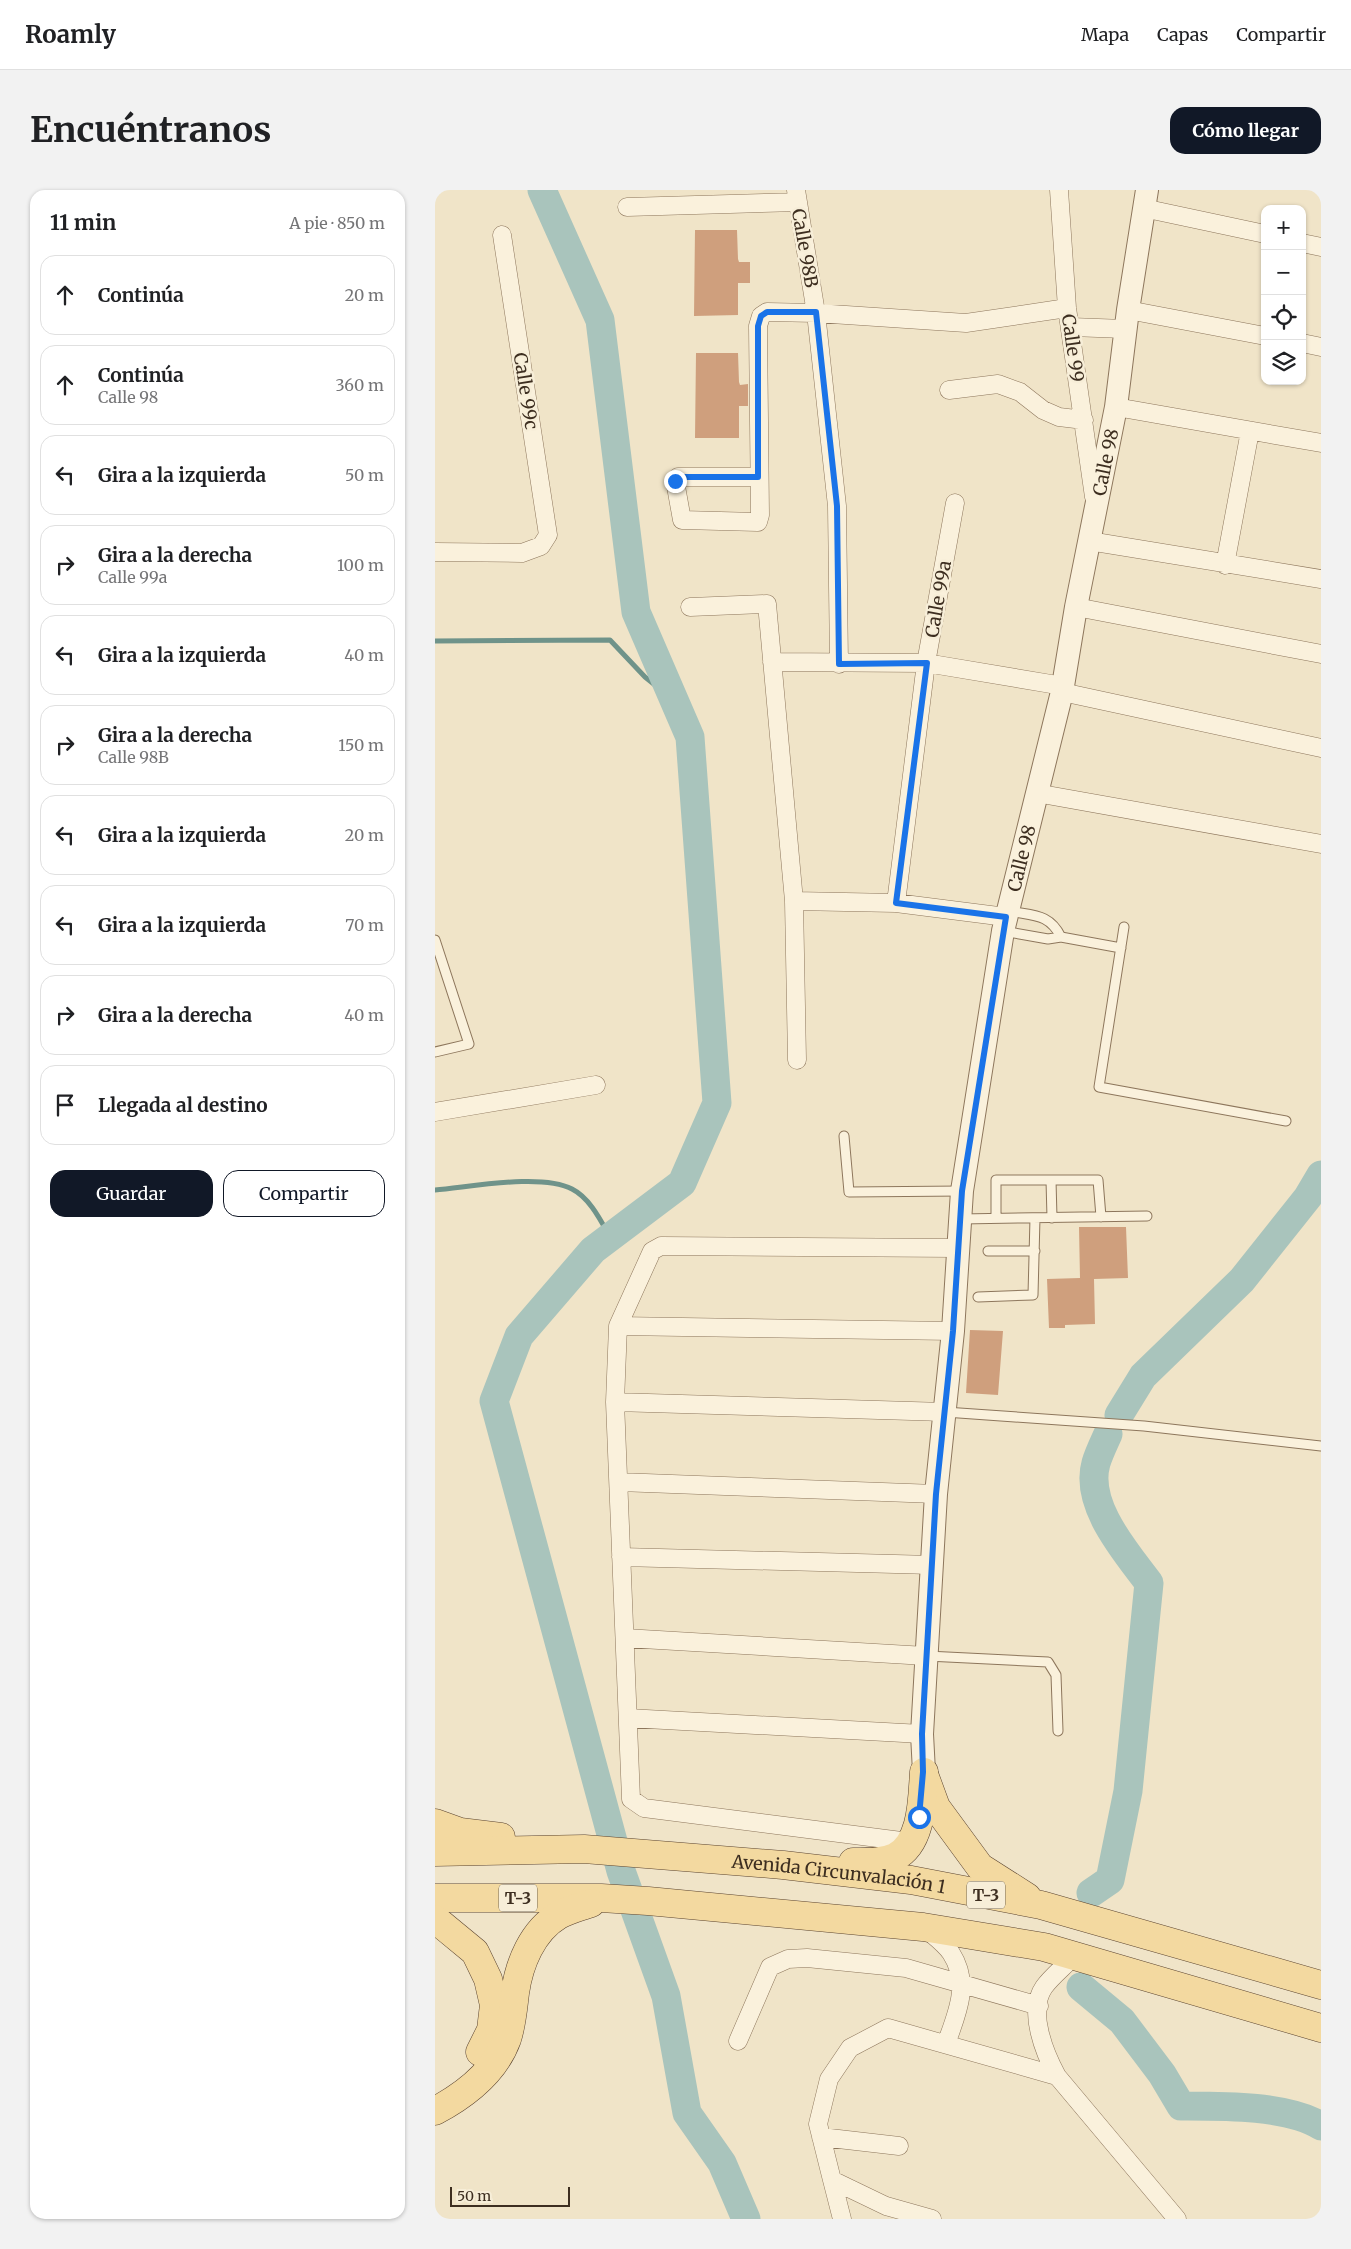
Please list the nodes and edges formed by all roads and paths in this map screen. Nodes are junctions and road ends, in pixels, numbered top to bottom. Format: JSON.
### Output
{"nodes":[{"id":1,"x":1059,"y":190,"type":"edge"},
{"id":2,"x":797,"y":196,"type":"edge"},
{"id":3,"x":1145,"y":199,"type":"edge"},
{"id":4,"x":627,"y":208,"type":"dead end"},
{"id":5,"x":1261,"y":233,"type":"edge"},
{"id":6,"x":502,"y":235,"type":"dead end"},
{"id":7,"x":1306,"y":243,"type":"edge"},
{"id":8,"x":1321,"y":247,"type":"edge"},
{"id":9,"x":1067,"y":308,"type":"junction"},
{"id":10,"x":816,"y":312,"type":"junction"},
{"id":11,"x":1127,"y":320,"type":"junction"},
{"id":12,"x":1071,"y":327,"type":"junction"},
{"id":13,"x":1261,"y":336,"type":"edge"},
{"id":14,"x":1306,"y":345,"type":"edge"},
{"id":15,"x":1321,"y":347,"type":"edge"},
{"id":16,"x":949,"y":390,"type":"dead end"},
{"id":17,"x":1116,"y":407,"type":"junction"},
{"id":18,"x":1083,"y":420,"type":"junction"},
{"id":19,"x":1250,"y":431,"type":"junction"},
{"id":20,"x":1321,"y":443,"type":"edge"},
{"id":21,"x":758,"y":477,"type":"junction"},
{"id":22,"x":955,"y":503,"type":"dead end"},
{"id":23,"x":1095,"y":506,"type":"junction"},
{"id":24,"x":1089,"y":541,"type":"junction"},
{"id":25,"x":435,"y":552,"type":"edge"},
{"id":26,"x":1225,"y":565,"type":"junction"},
{"id":27,"x":1321,"y":579,"type":"edge"},
{"id":28,"x":690,"y":607,"type":"dead end"},
{"id":29,"x":1076,"y":607,"type":"junction"},
{"id":30,"x":1321,"y":654,"type":"edge"},
{"id":31,"x":772,"y":662,"type":"junction"},
{"id":32,"x":927,"y":663,"type":"junction"},
{"id":33,"x":839,"y":664,"type":"junction"},
{"id":34,"x":1063,"y":689,"type":"junction"},
{"id":35,"x":1321,"y":748,"type":"edge"},
{"id":36,"x":1035,"y":794,"type":"junction"},
{"id":37,"x":1321,"y":844,"type":"edge"},
{"id":38,"x":794,"y":901,"type":"junction"},
{"id":39,"x":896,"y":903,"type":"junction"},
{"id":40,"x":1006,"y":920,"type":"junction"},
{"id":41,"x":1124,"y":927,"type":"dead end"},
{"id":42,"x":1061,"y":937,"type":"junction"},
{"id":43,"x":435,"y":940,"type":"edge"},
{"id":44,"x":1121,"y":948,"type":"junction"},
{"id":45,"x":435,"y":1052,"type":"edge"},
{"id":46,"x":797,"y":1060,"type":"dead end"},
{"id":47,"x":596,"y":1085,"type":"dead end"},
{"id":48,"x":435,"y":1112,"type":"edge"},
{"id":49,"x":1286,"y":1121,"type":"dead end"},
{"id":50,"x":844,"y":1136,"type":"dead end"},
{"id":51,"x":1051,"y":1180,"type":"junction"},
{"id":52,"x":962,"y":1191,"type":"junction"},
{"id":53,"x":1147,"y":1216,"type":"dead end"},
{"id":54,"x":1101,"y":1217,"type":"junction"},
{"id":55,"x":960,"y":1218,"type":"junction"},
{"id":56,"x":996,"y":1218,"type":"junction"},
{"id":57,"x":1035,"y":1218,"type":"junction"},
{"id":58,"x":1052,"y":1218,"type":"junction"},
{"id":59,"x":959,"y":1248,"type":"junction"},
{"id":60,"x":988,"y":1251,"type":"dead end"},
{"id":61,"x":1035,"y":1251,"type":"junction"},
{"id":62,"x":979,"y":1297,"type":"dead end"},
{"id":63,"x":619,"y":1326,"type":"junction"},
{"id":64,"x":953,"y":1331,"type":"junction"},
{"id":65,"x":615,"y":1402,"type":"junction"},
{"id":66,"x":945,"y":1412,"type":"junction"},
{"id":67,"x":1321,"y":1446,"type":"edge"},
{"id":68,"x":619,"y":1482,"type":"junction"},
{"id":69,"x":936,"y":1494,"type":"junction"},
{"id":70,"x":621,"y":1557,"type":"junction"},
{"id":71,"x":933,"y":1565,"type":"junction"},
{"id":72,"x":625,"y":1638,"type":"junction"},
{"id":73,"x":926,"y":1656,"type":"junction"},
{"id":74,"x":627,"y":1718,"type":"junction"},
{"id":75,"x":1058,"y":1731,"type":"dead end"},
{"id":76,"x":922,"y":1734,"type":"junction"},
{"id":77,"x":923,"y":1772,"type":"junction"},
{"id":78,"x":435,"y":1823,"type":"edge"},
{"id":79,"x":909,"y":1842,"type":"junction"},
{"id":80,"x":584,"y":1849,"type":"junction"},
{"id":81,"x":435,"y":1852,"type":"edge"},
{"id":82,"x":783,"y":1864,"type":"junction"},
{"id":83,"x":435,"y":1898,"type":"edge"},
{"id":84,"x":601,"y":1898,"type":"junction"},
{"id":85,"x":1041,"y":1905,"type":"junction"},
{"id":86,"x":435,"y":1919,"type":"edge"},
{"id":87,"x":923,"y":1927,"type":"junction"},
{"id":88,"x":1074,"y":1956,"type":"junction"},
{"id":89,"x":963,"y":1984,"type":"junction"},
{"id":90,"x":1321,"y":1985,"type":"edge"},
{"id":91,"x":1039,"y":2006,"type":"junction"},
{"id":92,"x":1321,"y":2028,"type":"edge"},
{"id":93,"x":738,"y":2041,"type":"dead end"},
{"id":94,"x":946,"y":2044,"type":"junction"},
{"id":95,"x":1057,"y":2076,"type":"junction"},
{"id":96,"x":435,"y":2089,"type":"edge"},
{"id":97,"x":435,"y":2111,"type":"edge"},
{"id":98,"x":821,"y":2137,"type":"junction"},
{"id":99,"x":899,"y":2146,"type":"dead end"},
{"id":100,"x":832,"y":2180,"type":"junction"},
{"id":101,"x":895,"y":2214,"type":"edge"},
{"id":102,"x":842,"y":2219,"type":"edge"},
{"id":103,"x":932,"y":2219,"type":"edge"},
{"id":104,"x":1177,"y":2219,"type":"edge"}],
"edges":[{"from":1,"to":9,"type":"street","name":"Calle 99"},
{"from":2,"to":4,"type":"street"},
{"from":2,"to":10,"type":"street","name":"Calle 98B"},
{"from":3,"to":5,"type":"street"},
{"from":3,"to":11,"type":"street","name":"Calle 98"},
{"from":6,"to":25,"type":"street","name":"Calle 99c"},
{"from":7,"to":8,"type":"street"},
{"from":9,"to":10,"type":"street"},
{"from":9,"to":12,"type":"street","name":"Calle 99"},
{"from":10,"to":21,"type":"street"},
{"from":10,"to":33,"type":"street","name":"Calle 98B"},
{"from":11,"to":12,"type":"street"},
{"from":11,"to":13,"type":"street"},
{"from":11,"to":17,"type":"street","name":"Calle 98"},
{"from":12,"to":18,"type":"street","name":"Calle 99"},
{"from":14,"to":15,"type":"street"},
{"from":16,"to":18,"type":"street"},
{"from":17,"to":19,"type":"street"},
{"from":17,"to":23,"type":"street","name":"Calle 98"},
{"from":18,"to":23,"type":"street","name":"Calle 99"},
{"from":19,"to":20,"type":"street"},
{"from":19,"to":26,"type":"street"},
{"from":21,"to":21,"type":"street"},
{"from":22,"to":32,"type":"street","name":"Calle 99a"},
{"from":23,"to":24,"type":"street","name":"Calle 98"},
{"from":24,"to":26,"type":"street"},
{"from":24,"to":29,"type":"street","name":"Calle 98"},
{"from":26,"to":27,"type":"street"},
{"from":28,"to":31,"type":"street"},
{"from":29,"to":30,"type":"street"},
{"from":29,"to":34,"type":"street","name":"Calle 98"},
{"from":31,"to":33,"type":"street"},
{"from":31,"to":38,"type":"street"},
{"from":32,"to":33,"type":"street"},
{"from":32,"to":34,"type":"street"},
{"from":32,"to":39,"type":"street","name":"Calle 99a"},
{"from":34,"to":35,"type":"street"},
{"from":34,"to":36,"type":"street","name":"Calle 98"},
{"from":36,"to":37,"type":"street"},
{"from":36,"to":40,"type":"street","name":"Calle 98"},
{"from":38,"to":39,"type":"street"},
{"from":38,"to":46,"type":"street"},
{"from":39,"to":40,"type":"street"},
{"from":40,"to":42,"type":"lane"},
{"from":40,"to":42,"type":"lane"},
{"from":40,"to":52,"type":"street","name":"Calle 98"},
{"from":41,"to":44,"type":"lane"},
{"from":42,"to":44,"type":"lane"},
{"from":43,"to":45,"type":"lane"},
{"from":44,"to":49,"type":"lane"},
{"from":47,"to":48,"type":"street"},
{"from":50,"to":52,"type":"lane"},
{"from":51,"to":54,"type":"lane"},
{"from":51,"to":56,"type":"lane"},
{"from":51,"to":58,"type":"lane"},
{"from":52,"to":55,"type":"street","name":"Calle 98"},
{"from":53,"to":54,"type":"lane"},
{"from":54,"to":58,"type":"lane"},
{"from":55,"to":56,"type":"lane"},
{"from":55,"to":59,"type":"street","name":"Calle 98"},
{"from":56,"to":57,"type":"lane"},
{"from":57,"to":58,"type":"lane"},
{"from":57,"to":61,"type":"lane"},
{"from":59,"to":63,"type":"street"},
{"from":59,"to":64,"type":"street","name":"Calle 98"},
{"from":60,"to":61,"type":"lane"},
{"from":61,"to":62,"type":"lane"},
{"from":63,"to":64,"type":"street"},
{"from":63,"to":65,"type":"street"},
{"from":64,"to":66,"type":"street","name":"Calle 98"},
{"from":65,"to":66,"type":"street"},
{"from":65,"to":68,"type":"street"},
{"from":66,"to":67,"type":"lane"},
{"from":66,"to":69,"type":"street","name":"Calle 98"},
{"from":68,"to":69,"type":"street"},
{"from":68,"to":70,"type":"street"},
{"from":69,"to":71,"type":"street","name":"Calle 98"},
{"from":70,"to":71,"type":"street"},
{"from":70,"to":72,"type":"street"},
{"from":71,"to":73,"type":"street","name":"Calle 98"},
{"from":72,"to":73,"type":"street"},
{"from":72,"to":74,"type":"street"},
{"from":73,"to":75,"type":"lane"},
{"from":73,"to":76,"type":"street","name":"Calle 98"},
{"from":74,"to":76,"type":"street"},
{"from":74,"to":79,"type":"street"},
{"from":76,"to":77,"type":"street","name":"Calle 98"},
{"from":77,"to":79,"type":"main road"},
{"from":77,"to":85,"type":"main road"},
{"from":78,"to":80,"type":"main road"},
{"from":79,"to":82,"type":"main road"},
{"from":80,"to":81,"type":"main road","name":"Avenida Circunvalación 1","number":"T-3"},
{"from":80,"to":82,"type":"main road","name":"Avenida Circunvalación 1","number":"T-3"},
{"from":82,"to":85,"type":"main road","name":"Avenida Circunvalación 1","number":"T-3"},
{"from":83,"to":84,"type":"main road","number":"T-3"},
{"from":84,"to":87,"type":"main road","number":"T-3"},
{"from":84,"to":97,"type":"main road"},
{"from":85,"to":90,"type":"main road","name":"Avenida Circunvalación 1","number":"T-3"},
{"from":86,"to":96,"type":"main road"},
{"from":87,"to":88,"type":"main road","number":"T-3"},
{"from":87,"to":89,"type":"street"},
{"from":88,"to":91,"type":"street"},
{"from":88,"to":92,"type":"main road","number":"T-3"},
{"from":89,"to":91,"type":"street"},
{"from":89,"to":93,"type":"street"},
{"from":89,"to":94,"type":"street"},
{"from":91,"to":95,"type":"street"},
{"from":94,"to":95,"type":"street"},
{"from":94,"to":98,"type":"street"},
{"from":95,"to":104,"type":"street"},
{"from":98,"to":99,"type":"street"},
{"from":98,"to":100,"type":"street"},
{"from":100,"to":101,"type":"street"},
{"from":100,"to":102,"type":"street"},
{"from":101,"to":103,"type":"street"}]}
